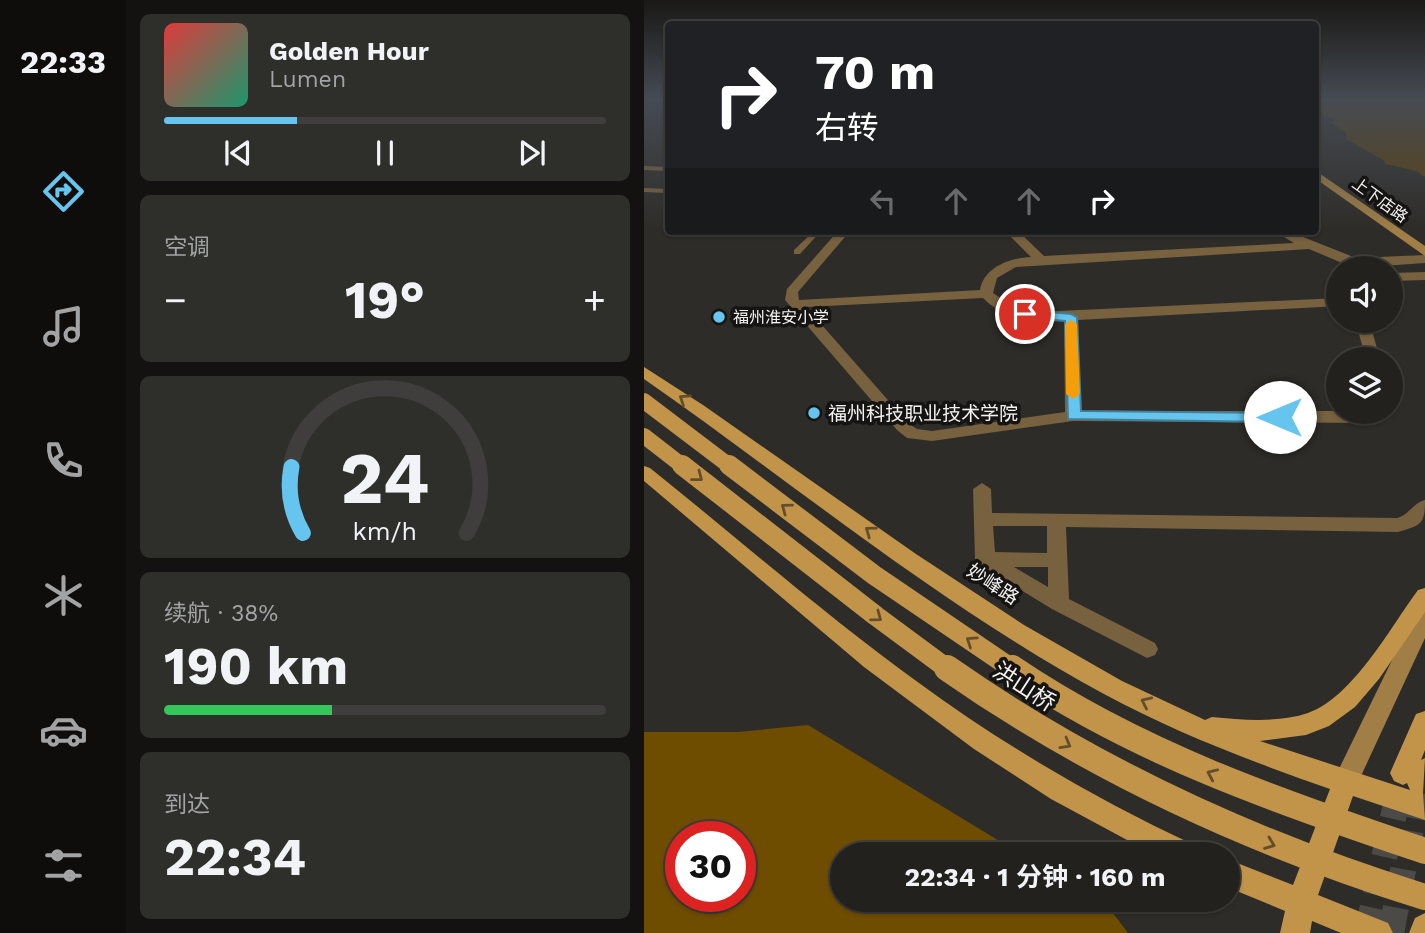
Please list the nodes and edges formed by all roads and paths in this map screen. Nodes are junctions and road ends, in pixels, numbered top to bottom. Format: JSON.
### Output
{"nodes":[{"id":1,"x":644,"y":168,"type":"edge"},
{"id":2,"x":1319,"y":168,"type":"edge"},
{"id":3,"x":665,"y":169,"type":"edge"},
{"id":4,"x":1319,"y":176,"type":"edge"},
{"id":5,"x":644,"y":190,"type":"edge"},
{"id":6,"x":665,"y":191,"type":"edge"},
{"id":7,"x":814,"y":235,"type":"edge"},
{"id":8,"x":841,"y":235,"type":"edge"},
{"id":9,"x":1015,"y":235,"type":"edge"},
{"id":10,"x":1287,"y":235,"type":"edge"},
{"id":11,"x":1425,"y":239,"type":"edge"},
{"id":12,"x":1307,"y":246,"type":"junction"},
{"id":13,"x":797,"y":252,"type":"dead end"},
{"id":14,"x":1425,"y":252,"type":"edge"},
{"id":15,"x":1334,"y":256,"type":"edge"},
{"id":16,"x":1040,"y":259,"type":"junction"},
{"id":17,"x":1425,"y":259,"type":"edge"},
{"id":18,"x":1403,"y":261,"type":"edge"},
{"id":19,"x":1425,"y":276,"type":"edge"},
{"id":20,"x":1403,"y":277,"type":"edge"},
{"id":21,"x":986,"y":294,"type":"junction"},
{"id":22,"x":1326,"y":303,"type":"edge"},
{"id":23,"x":794,"y":304,"type":"junction"},
{"id":24,"x":1071,"y":317,"type":"junction"},
{"id":25,"x":644,"y":372,"type":"edge"},
{"id":26,"x":644,"y":401,"type":"edge"},
{"id":27,"x":1073,"y":416,"type":"junction"},
{"id":28,"x":1326,"y":418,"type":"edge"},
{"id":29,"x":644,"y":436,"type":"edge"},
{"id":30,"x":644,"y":472,"type":"edge"},
{"id":31,"x":982,"y":489,"type":"dead end"},
{"id":32,"x":1425,"y":506,"type":"edge"},
{"id":33,"x":984,"y":519,"type":"junction"},
{"id":34,"x":1056,"y":520,"type":"junction"},
{"id":35,"x":985,"y":559,"type":"junction"},
{"id":36,"x":1058,"y":560,"type":"junction"},
{"id":37,"x":1425,"y":596,"type":"edge"},
{"id":38,"x":1059,"y":603,"type":"junction"},
{"id":39,"x":1425,"y":615,"type":"edge"},
{"id":40,"x":1147,"y":649,"type":"dead end"},
{"id":41,"x":1425,"y":721,"type":"edge"},
{"id":42,"x":1200,"y":727,"type":"junction"},
{"id":43,"x":1345,"y":783,"type":"junction"},
{"id":44,"x":1418,"y":783,"type":"edge"},
{"id":45,"x":1159,"y":842,"type":"edge"},
{"id":46,"x":1425,"y":850,"type":"edge"},
{"id":47,"x":1240,"y":879,"type":"edge"},
{"id":48,"x":1425,"y":897,"type":"edge"},
{"id":49,"x":1300,"y":904,"type":"junction"},
{"id":50,"x":1425,"y":928,"type":"edge"},
{"id":51,"x":1295,"y":933,"type":"edge"},
{"id":52,"x":1378,"y":933,"type":"edge"},
{"id":53,"x":1424,"y":933,"type":"edge"}],
"edges":[{"from":1,"to":3,"type":"lane"},
{"from":2,"to":11,"type":"main road","name":"上下店路"},
{"from":4,"to":14,"type":"main road","name":"上下店路"},
{"from":5,"to":6,"type":"lane"},
{"from":7,"to":13,"type":"lane"},
{"from":8,"to":23,"type":"street"},
{"from":9,"to":16,"type":"street"},
{"from":10,"to":12,"type":"street"},
{"from":12,"to":15,"type":"street"},
{"from":12,"to":16,"type":"street"},
{"from":16,"to":21,"type":"street"},
{"from":17,"to":18,"type":"street"},
{"from":19,"to":20,"type":"street"},
{"from":21,"to":23,"type":"street"},
{"from":21,"to":24,"type":"street"},
{"from":22,"to":24,"type":"street"},
{"from":23,"to":27,"type":"street"},
{"from":24,"to":27,"type":"street"},
{"from":42,"to":25,"type":"main road","name":"妙峰路","one_way":true},
{"from":46,"to":26,"type":"main road","one_way":true,"bridge":true},
{"from":27,"to":28,"type":"street"},
{"from":29,"to":48,"type":"main road","name":"洪山桥","one_way":true,"bridge":true},
{"from":30,"to":45,"type":"main road"},
{"from":31,"to":33,"type":"street"},
{"from":32,"to":34,"type":"street"},
{"from":33,"to":34,"type":"street"},
{"from":33,"to":35,"type":"street"},
{"from":34,"to":36,"type":"street"},
{"from":35,"to":36,"type":"street"},
{"from":35,"to":38,"type":"street"},
{"from":36,"to":38,"type":"street"},
{"from":37,"to":42,"type":"main road"},
{"from":38,"to":40,"type":"street"},
{"from":39,"to":43,"type":"main road"},
{"from":41,"to":44,"type":"main road"},
{"from":42,"to":43,"type":"main road","name":"妙峰路"},
{"from":43,"to":44,"type":"main road","name":"妙峰路"},
{"from":43,"to":49,"type":"main road"},
{"from":47,"to":49,"type":"main road"},
{"from":49,"to":51,"type":"main road"},
{"from":49,"to":52,"type":"main road"},
{"from":50,"to":53,"type":"main road"}]}
